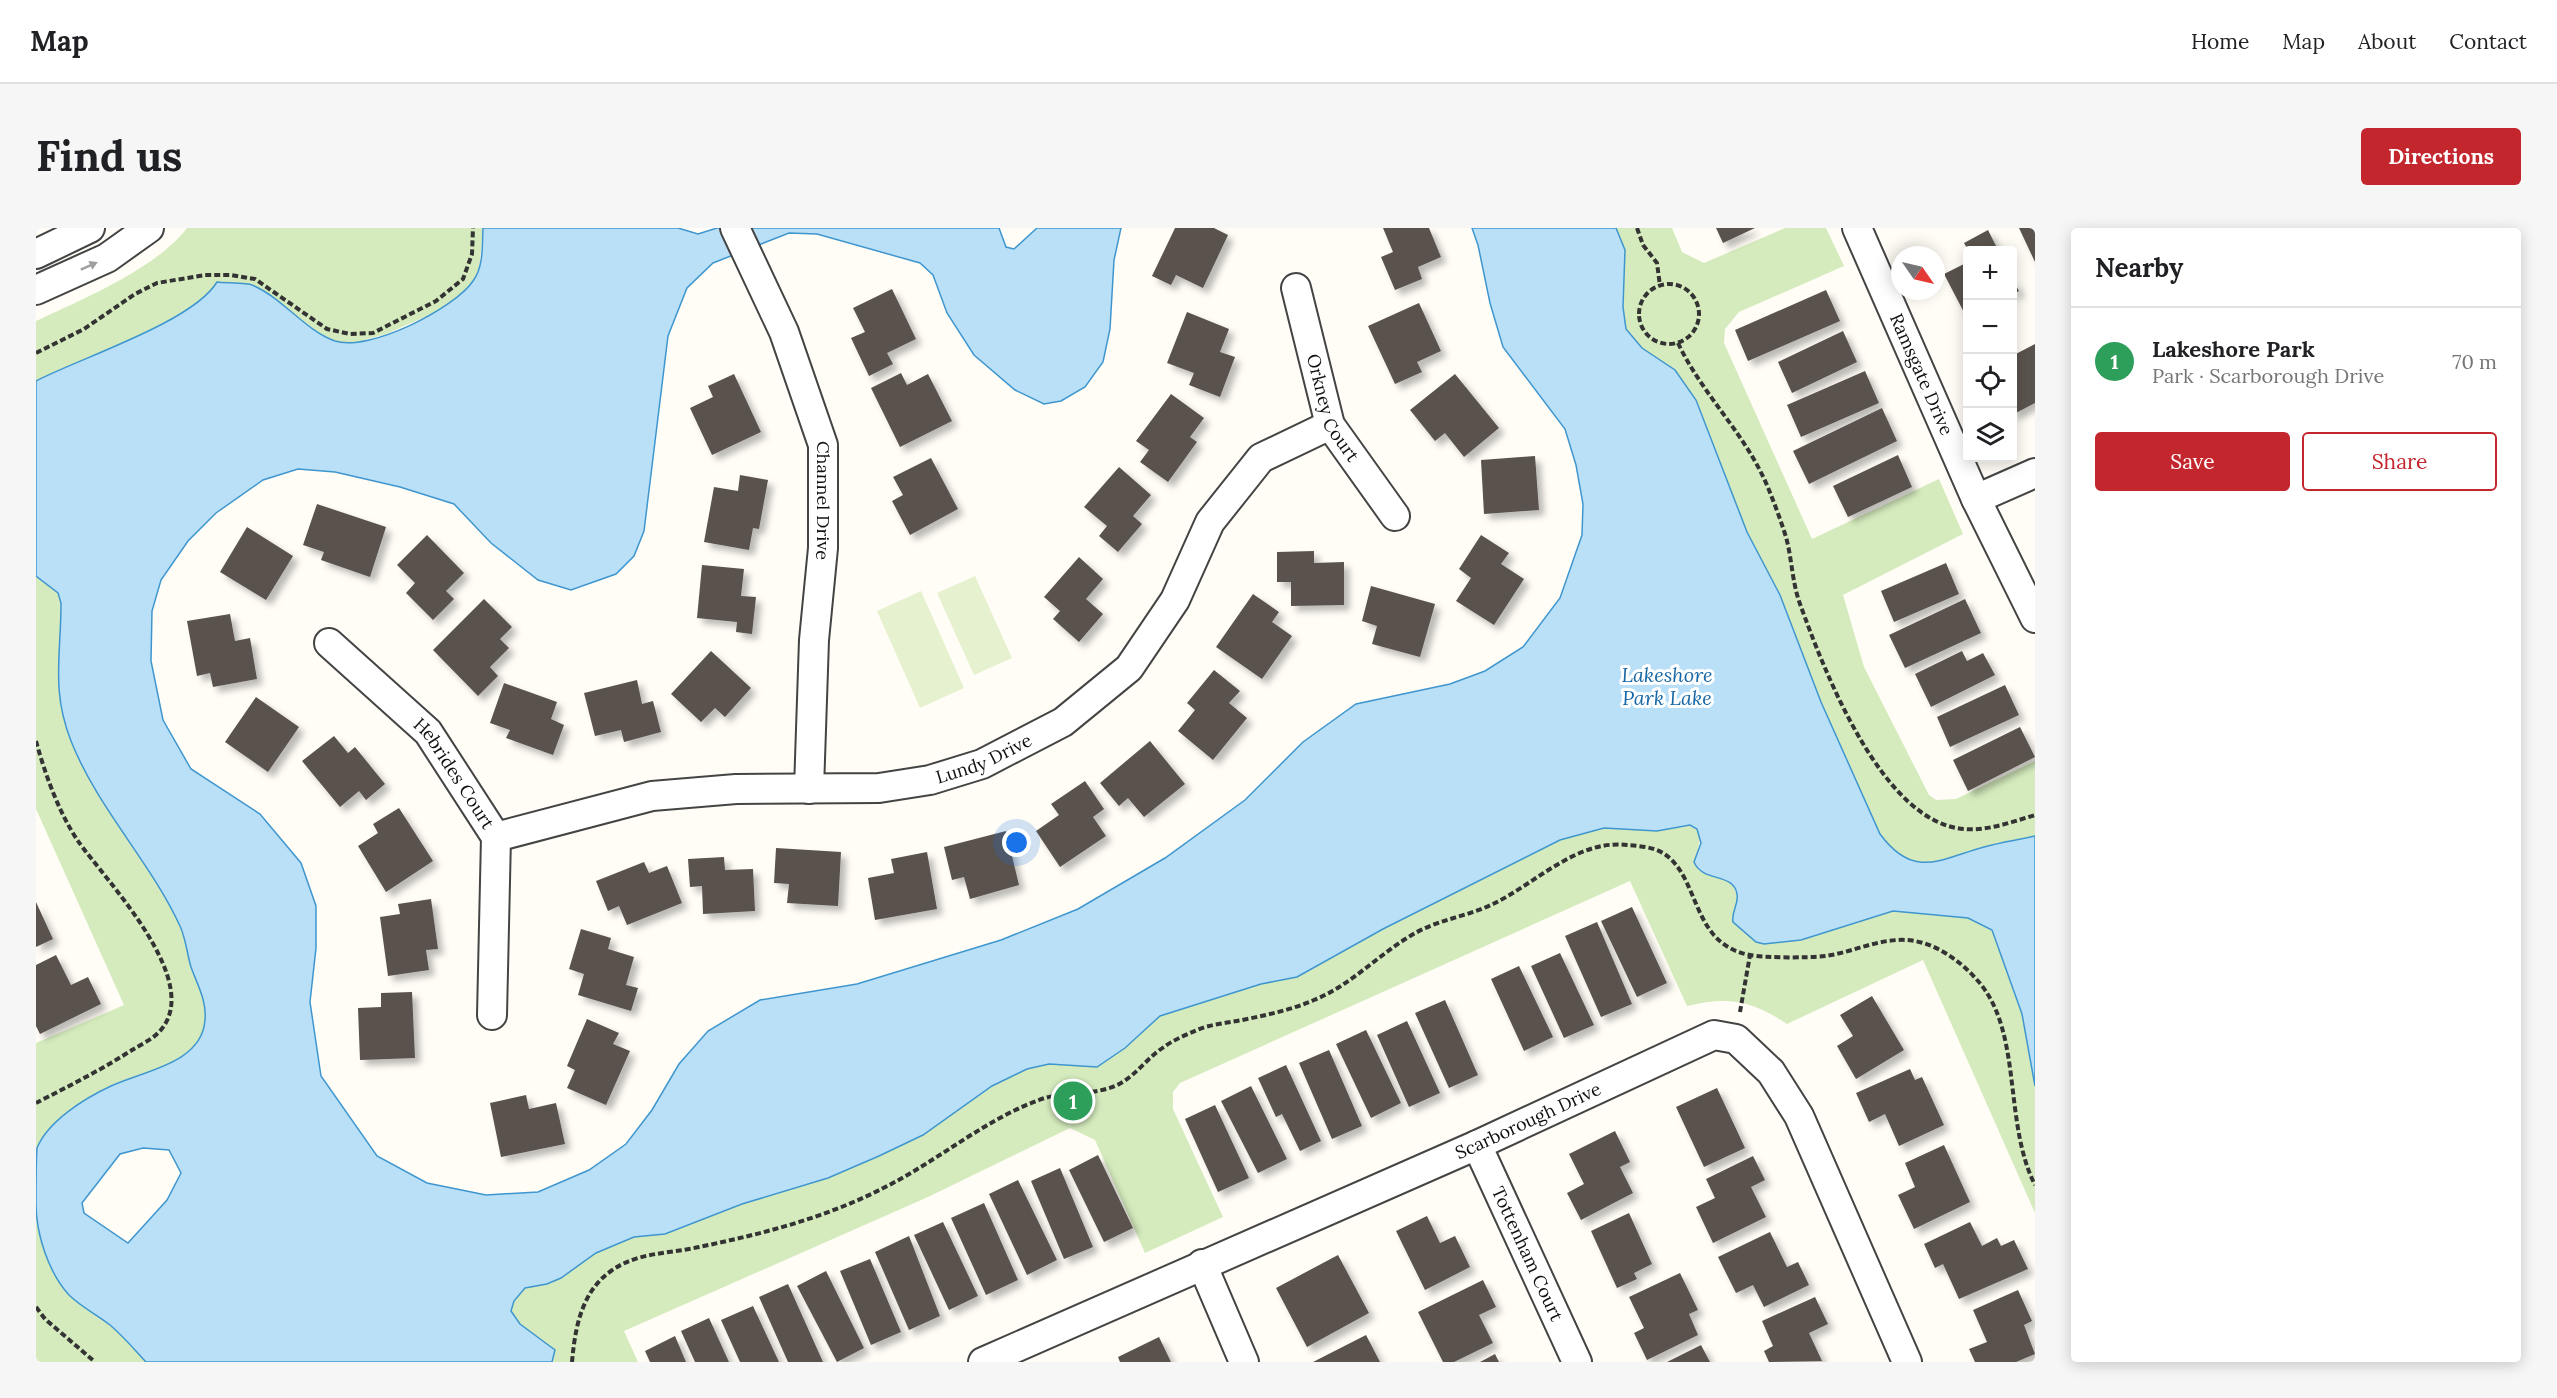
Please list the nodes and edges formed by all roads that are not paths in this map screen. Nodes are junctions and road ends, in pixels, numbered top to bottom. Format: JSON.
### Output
{"nodes":[{"id":1,"x":90,"y":228,"type":"edge"},
{"id":2,"x":149,"y":228,"type":"edge"},
{"id":3,"x":735,"y":228,"type":"edge"},
{"id":4,"x":1857,"y":228,"type":"edge"},
{"id":5,"x":36,"y":254,"type":"edge"},
{"id":6,"x":1296,"y":288,"type":"dead end"},
{"id":7,"x":36,"y":290,"type":"edge"},
{"id":8,"x":1330,"y":425,"type":"junction"},
{"id":9,"x":2035,"y":473,"type":"edge"},
{"id":10,"x":1976,"y":499,"type":"junction"},
{"id":11,"x":1395,"y":516,"type":"dead end"},
{"id":12,"x":2035,"y":618,"type":"edge"},
{"id":13,"x":329,"y":643,"type":"dead end"},
{"id":14,"x":809,"y":789,"type":"junction"},
{"id":15,"x":496,"y":837,"type":"junction"},
{"id":16,"x":492,"y":1015,"type":"dead end"},
{"id":17,"x":1477,"y":1145,"type":"junction"},
{"id":18,"x":1202,"y":1264,"type":"junction"},
{"id":19,"x":983,"y":1362,"type":"edge"},
{"id":20,"x":1244,"y":1362,"type":"edge"},
{"id":21,"x":1577,"y":1362,"type":"edge"},
{"id":22,"x":1907,"y":1362,"type":"edge"}],
"edges":[{"from":1,"to":5,"type":"street"},
{"from":7,"to":2,"type":"street","one_way":true},
{"from":3,"to":14,"type":"street","name":"Channel Drive"},
{"from":4,"to":10,"type":"street","name":"Ramsgate Drive"},
{"from":6,"to":8,"type":"street","name":"Orkney Court"},
{"from":8,"to":11,"type":"street","name":"Orkney Court"},
{"from":8,"to":14,"type":"street","name":"Lundy Drive"},
{"from":9,"to":10,"type":"street"},
{"from":10,"to":12,"type":"street","name":"Ramsgate Drive"},
{"from":13,"to":15,"type":"street","name":"Hebrides Court"},
{"from":14,"to":15,"type":"street","name":"Lundy Drive"},
{"from":15,"to":16,"type":"street","name":"Hebrides Court"},
{"from":17,"to":18,"type":"street","name":"Scarborough Drive"},
{"from":17,"to":21,"type":"street","name":"Tottenham Court"},
{"from":17,"to":22,"type":"street","name":"Scarborough Drive"},
{"from":18,"to":19,"type":"street","name":"Scarborough Drive"},
{"from":18,"to":20,"type":"street"}]}
